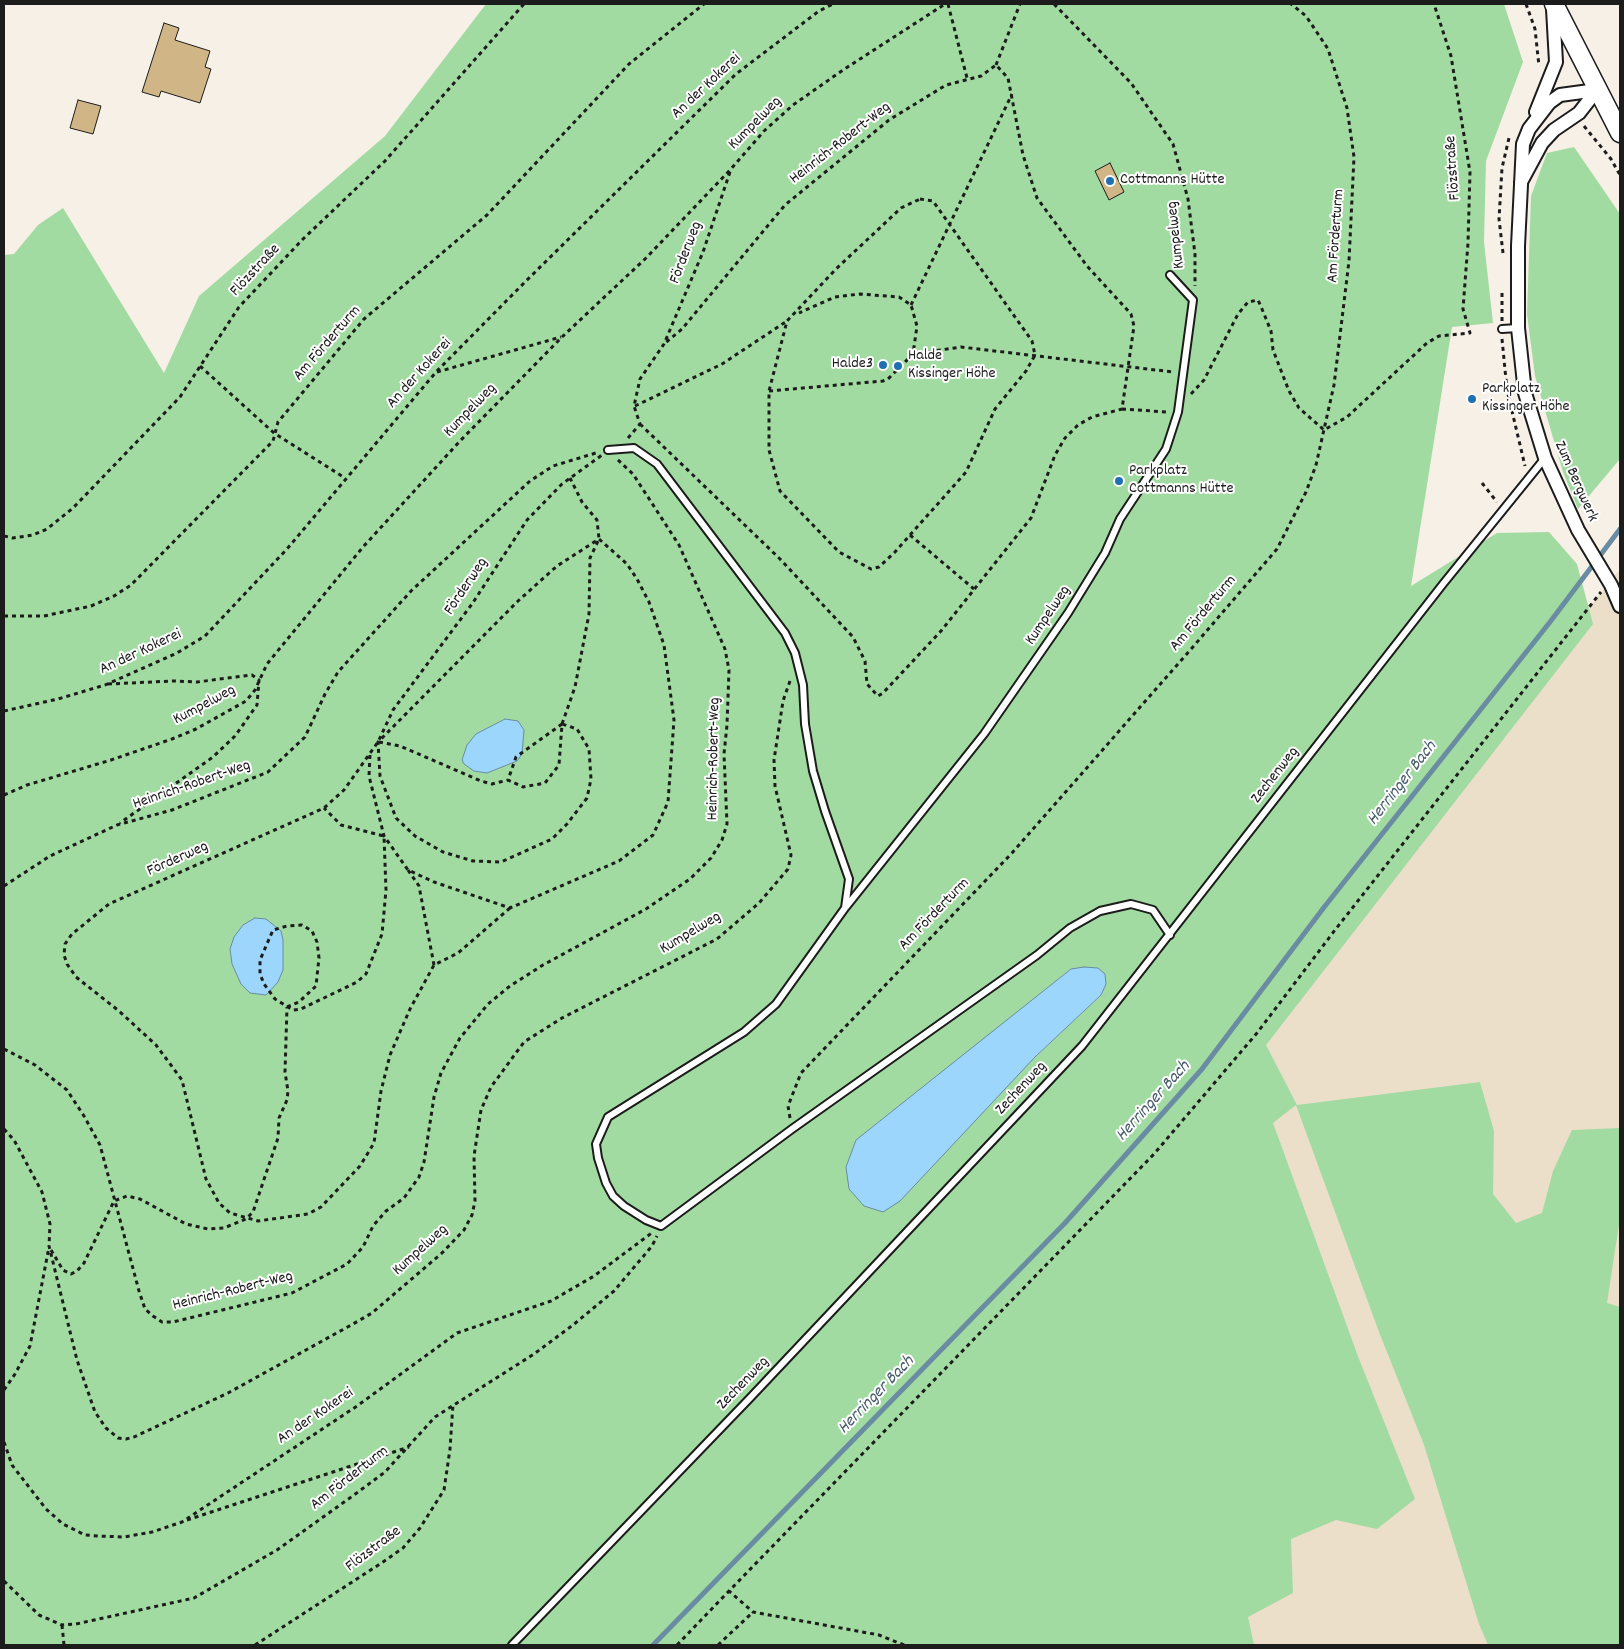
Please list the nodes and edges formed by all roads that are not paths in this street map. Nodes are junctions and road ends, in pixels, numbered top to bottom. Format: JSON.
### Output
{"nodes":[{"id":1,"x":1554,"y":4,"type":"edge"},
{"id":2,"x":1597,"y":90,"type":"junction"},
{"id":3,"x":1528,"y":129,"type":"junction"},
{"id":4,"x":1620,"y":132,"type":"edge"},
{"id":5,"x":1521,"y":182,"type":"junction"},
{"id":6,"x":1170,"y":275,"type":"dead end"},
{"id":7,"x":1518,"y":328,"type":"junction"},
{"id":8,"x":1502,"y":330,"type":"dead end"},
{"id":9,"x":608,"y":450,"type":"road end"},
{"id":10,"x":1545,"y":458,"type":"junction"},
{"id":11,"x":1620,"y":606,"type":"edge"},
{"id":12,"x":845,"y":908,"type":"junction"},
{"id":13,"x":1170,"y":935,"type":"junction"},
{"id":14,"x":512,"y":1645,"type":"edge"}],
"edges":[{"from":1,"to":2,"type":"main road"},
{"from":1,"to":3,"type":"street","name":"Zum Bergwerk"},
{"from":2,"to":3,"type":"street","name":"Zum Bergwerk"},
{"from":2,"to":4,"type":"main road"},
{"from":2,"to":5,"type":"street","name":"Zum Bergwerk"},
{"from":3,"to":5,"type":"street","name":"Zum Bergwerk"},
{"from":5,"to":7,"type":"street","name":"Zum Bergwerk"},
{"from":6,"to":12,"type":"lane","name":"Kumpelweg"},
{"from":7,"to":8,"type":"lane"},
{"from":7,"to":10,"type":"street","name":"Zum Bergwerk"},
{"from":9,"to":12,"type":"lane"},
{"from":10,"to":11,"type":"street","name":"Zum Bergwerk"},
{"from":10,"to":13,"type":"lane","name":"Zechenweg"},
{"from":12,"to":13,"type":"lane","name":"Kumpelweg"},
{"from":13,"to":14,"type":"lane","name":"Zechenweg"}]}
